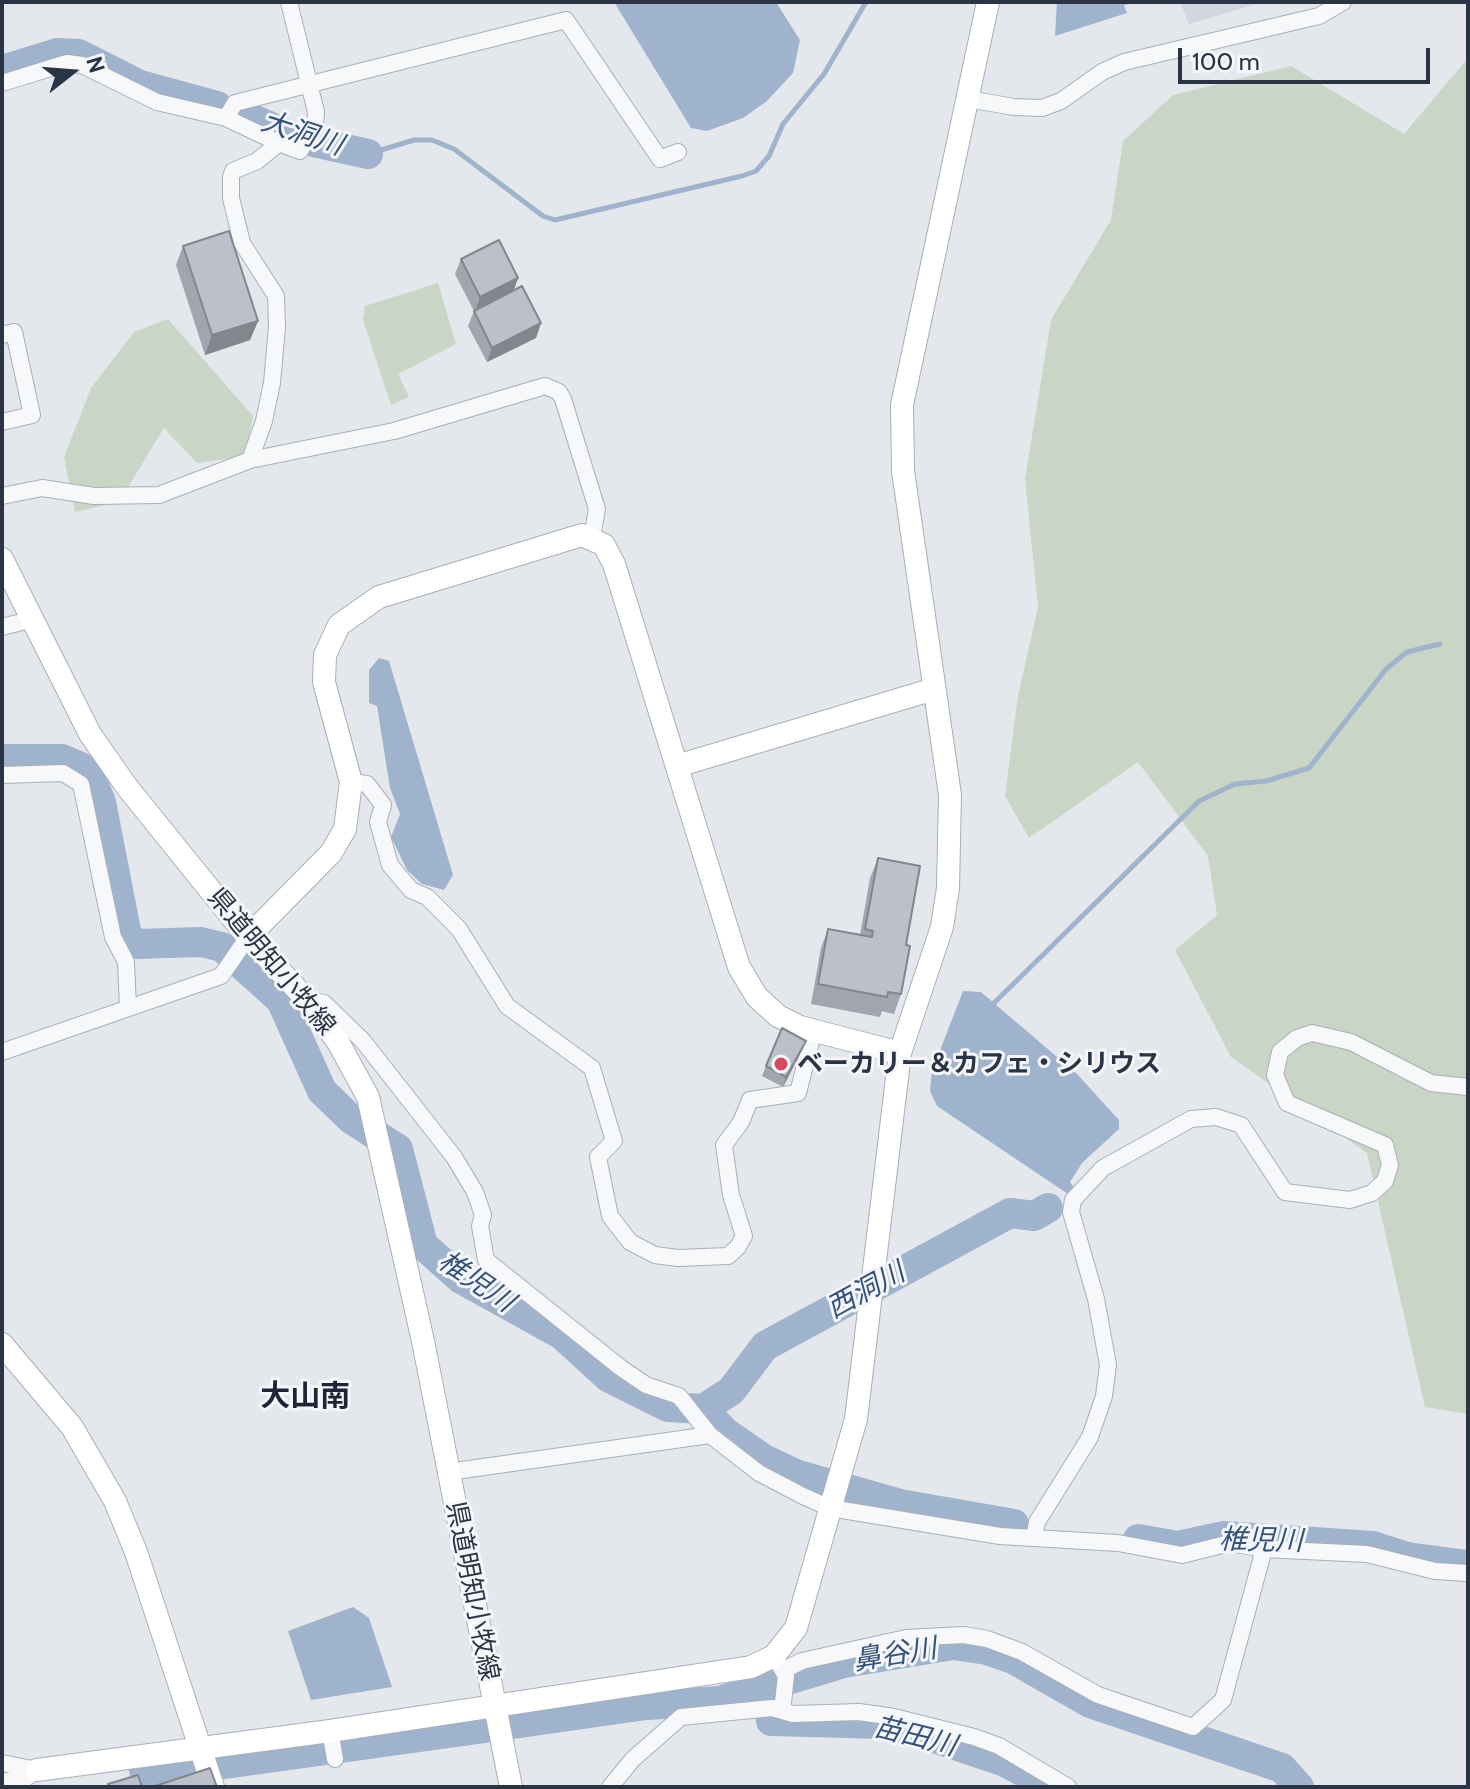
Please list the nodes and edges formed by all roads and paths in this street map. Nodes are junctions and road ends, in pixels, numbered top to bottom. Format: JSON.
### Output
{"nodes":[{"id":1,"x":289,"y":2,"type":"edge"},
{"id":2,"x":988,"y":2,"type":"edge"},
{"id":3,"x":1343,"y":2,"type":"edge"},
{"id":4,"x":2,"y":83,"type":"edge"},
{"id":5,"x":309,"y":86,"type":"junction"},
{"id":6,"x":968,"y":99,"type":"junction"},
{"id":7,"x":226,"y":118,"type":"junction"},
{"id":8,"x":279,"y":143,"type":"junction"},
{"id":9,"x":678,"y":152,"type":"dead end"},
{"id":10,"x":2,"y":335,"type":"edge"},
{"id":11,"x":2,"y":422,"type":"edge"},
{"id":12,"x":250,"y":460,"type":"junction"},
{"id":13,"x":2,"y":496,"type":"edge"},
{"id":14,"x":592,"y":537,"type":"junction"},
{"id":15,"x":2,"y":559,"type":"edge"},
{"id":16,"x":33,"y":619,"type":"junction"},
{"id":17,"x":2,"y":627,"type":"edge"},
{"id":18,"x":934,"y":689,"type":"junction"},
{"id":19,"x":677,"y":766,"type":"junction"},
{"id":20,"x":2,"y":775,"type":"edge"},
{"id":21,"x":351,"y":782,"type":"junction"},
{"id":22,"x":245,"y":941,"type":"junction"},
{"id":23,"x":307,"y":1000,"type":"junction"},
{"id":24,"x":128,"y":1008,"type":"junction"},
{"id":25,"x":814,"y":1030,"type":"junction"},
{"id":26,"x":2,"y":1052,"type":"edge"},
{"id":27,"x":900,"y":1053,"type":"junction"},
{"id":28,"x":1468,"y":1087,"type":"edge"},
{"id":29,"x":2,"y":1344,"type":"edge"},
{"id":30,"x":710,"y":1435,"type":"junction"},
{"id":31,"x":448,"y":1472,"type":"junction"},
{"id":32,"x":831,"y":1504,"type":"junction"},
{"id":33,"x":1034,"y":1538,"type":"junction"},
{"id":34,"x":1264,"y":1549,"type":"junction"},
{"id":35,"x":1468,"y":1573,"type":"edge"},
{"id":36,"x":781,"y":1667,"type":"junction"},
{"id":37,"x":495,"y":1707,"type":"junction"},
{"id":38,"x":782,"y":1711,"type":"junction"},
{"id":39,"x":331,"y":1735,"type":"junction"},
{"id":40,"x":335,"y":1759,"type":"dead end"},
{"id":41,"x":2,"y":1763,"type":"edge"},
{"id":42,"x":207,"y":1768,"type":"edge"},
{"id":43,"x":37,"y":1770,"type":"junction"},
{"id":44,"x":2,"y":1782,"type":"edge"},
{"id":45,"x":617,"y":1784,"type":"edge"},
{"id":46,"x":511,"y":1787,"type":"edge"},
{"id":47,"x":1068,"y":1787,"type":"edge"}],
"edges":[{"from":1,"to":5,"type":"street"},
{"from":2,"to":6,"type":"street"},
{"from":3,"to":6,"type":"street"},
{"from":4,"to":7,"type":"street"},
{"from":5,"to":7,"type":"street"},
{"from":5,"to":8,"type":"street"},
{"from":5,"to":9,"type":"street"},
{"from":6,"to":18,"type":"street"},
{"from":7,"to":8,"type":"street"},
{"from":8,"to":12,"type":"street"},
{"from":10,"to":11,"type":"street"},
{"from":12,"to":13,"type":"street"},
{"from":12,"to":14,"type":"street"},
{"from":14,"to":19,"type":"street"},
{"from":14,"to":21,"type":"street"},
{"from":15,"to":16,"type":"street","name":"県道明知小牧線"},
{"from":16,"to":17,"type":"street"},
{"from":16,"to":22,"type":"street","name":"県道明知小牧線"},
{"from":18,"to":19,"type":"street"},
{"from":18,"to":27,"type":"street"},
{"from":19,"to":25,"type":"street"},
{"from":20,"to":24,"type":"street"},
{"from":21,"to":22,"type":"street"},
{"from":21,"to":25,"type":"street"},
{"from":22,"to":23,"type":"street","name":"県道明知小牧線"},
{"from":22,"to":24,"type":"street"},
{"from":23,"to":30,"type":"street"},
{"from":23,"to":31,"type":"street","name":"県道明知小牧線"},
{"from":24,"to":26,"type":"street"},
{"from":25,"to":27,"type":"street"},
{"from":27,"to":32,"type":"street"},
{"from":28,"to":33,"type":"street"},
{"from":29,"to":42,"type":"street"},
{"from":30,"to":31,"type":"street"},
{"from":30,"to":32,"type":"street"},
{"from":31,"to":37,"type":"street","name":"県道明知小牧線"},
{"from":32,"to":33,"type":"street"},
{"from":32,"to":36,"type":"street"},
{"from":33,"to":34,"type":"street"},
{"from":34,"to":35,"type":"street"},
{"from":34,"to":36,"type":"street"},
{"from":36,"to":37,"type":"street"},
{"from":36,"to":38,"type":"street"},
{"from":37,"to":39,"type":"street"},
{"from":37,"to":46,"type":"street","name":"県道明知小牧線"},
{"from":38,"to":45,"type":"street"},
{"from":38,"to":47,"type":"street"},
{"from":39,"to":40,"type":"street"},
{"from":39,"to":42,"type":"street"},
{"from":41,"to":43,"type":"street"},
{"from":42,"to":43,"type":"street"},
{"from":43,"to":44,"type":"street"}]}
